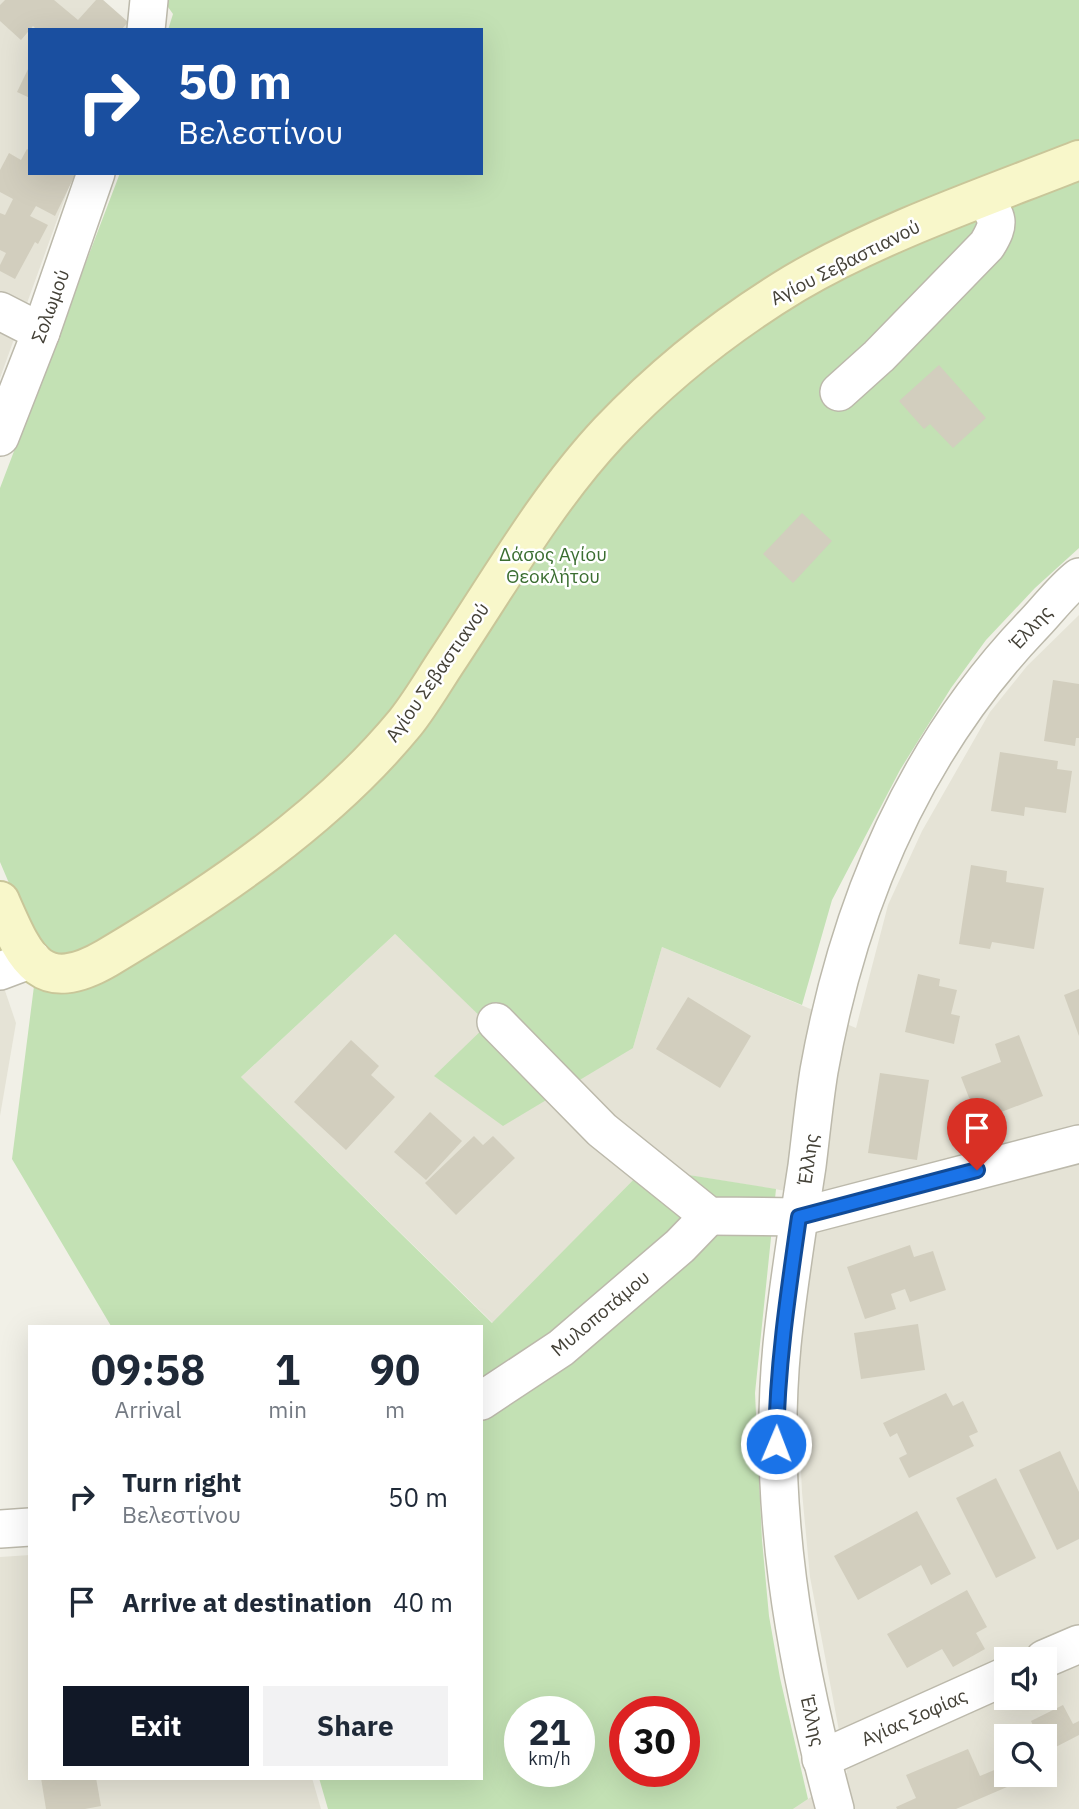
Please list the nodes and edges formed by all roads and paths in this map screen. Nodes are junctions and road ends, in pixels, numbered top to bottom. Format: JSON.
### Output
{"nodes":[{"id":1,"x":1079,"y":160,"type":"edge"},
{"id":2,"x":95,"y":175,"type":"edge"},
{"id":3,"x":983,"y":198,"type":"junction"},
{"id":4,"x":0,"y":311,"type":"edge"},
{"id":5,"x":41,"y":332,"type":"junction"},
{"id":6,"x":839,"y":392,"type":"dead end"},
{"id":7,"x":0,"y":437,"type":"edge"},
{"id":8,"x":1077,"y":581,"type":"edge"},
{"id":9,"x":0,"y":901,"type":"edge"},
{"id":10,"x":16,"y":965,"type":"edge"},
{"id":11,"x":496,"y":1022,"type":"dead end"},
{"id":12,"x":1079,"y":1144,"type":"edge"},
{"id":13,"x":709,"y":1216,"type":"junction"},
{"id":14,"x":799,"y":1217,"type":"junction"},
{"id":15,"x":483,"y":1400,"type":"edge"},
{"id":16,"x":28,"y":1527,"type":"edge"},
{"id":17,"x":0,"y":1529,"type":"edge"},
{"id":18,"x":1079,"y":1644,"type":"edge"},
{"id":19,"x":1057,"y":1653,"type":"edge"},
{"id":20,"x":994,"y":1681,"type":"edge"},
{"id":21,"x":821,"y":1759,"type":"junction"},
{"id":22,"x":835,"y":1809,"type":"edge"}],
"edges":[{"from":1,"to":3,"type":"street","name":"Αγίου Σεβαστιανού"},
{"from":2,"to":5,"type":"street","name":"Σολωμού"},
{"from":3,"to":6,"type":"street"},
{"from":3,"to":10,"type":"street","name":"Αγίου Σεβαστιανού"},
{"from":4,"to":5,"type":"street"},
{"from":5,"to":7,"type":"street","name":"Σολωμού"},
{"from":8,"to":14,"type":"street","name":"Έλλης"},
{"from":9,"to":10,"type":"street","name":"Αγίου Σεβαστιανού"},
{"from":11,"to":13,"type":"street"},
{"from":12,"to":14,"type":"street"},
{"from":13,"to":14,"type":"street"},
{"from":13,"to":15,"type":"street","name":"Μυλοποτάμου"},
{"from":14,"to":21,"type":"street","name":"Έλλης"},
{"from":16,"to":17,"type":"street"},
{"from":18,"to":19,"type":"street"},
{"from":20,"to":21,"type":"street","name":"Αγίας Σοφίας"},
{"from":21,"to":22,"type":"street","name":"Έλλης"}]}
